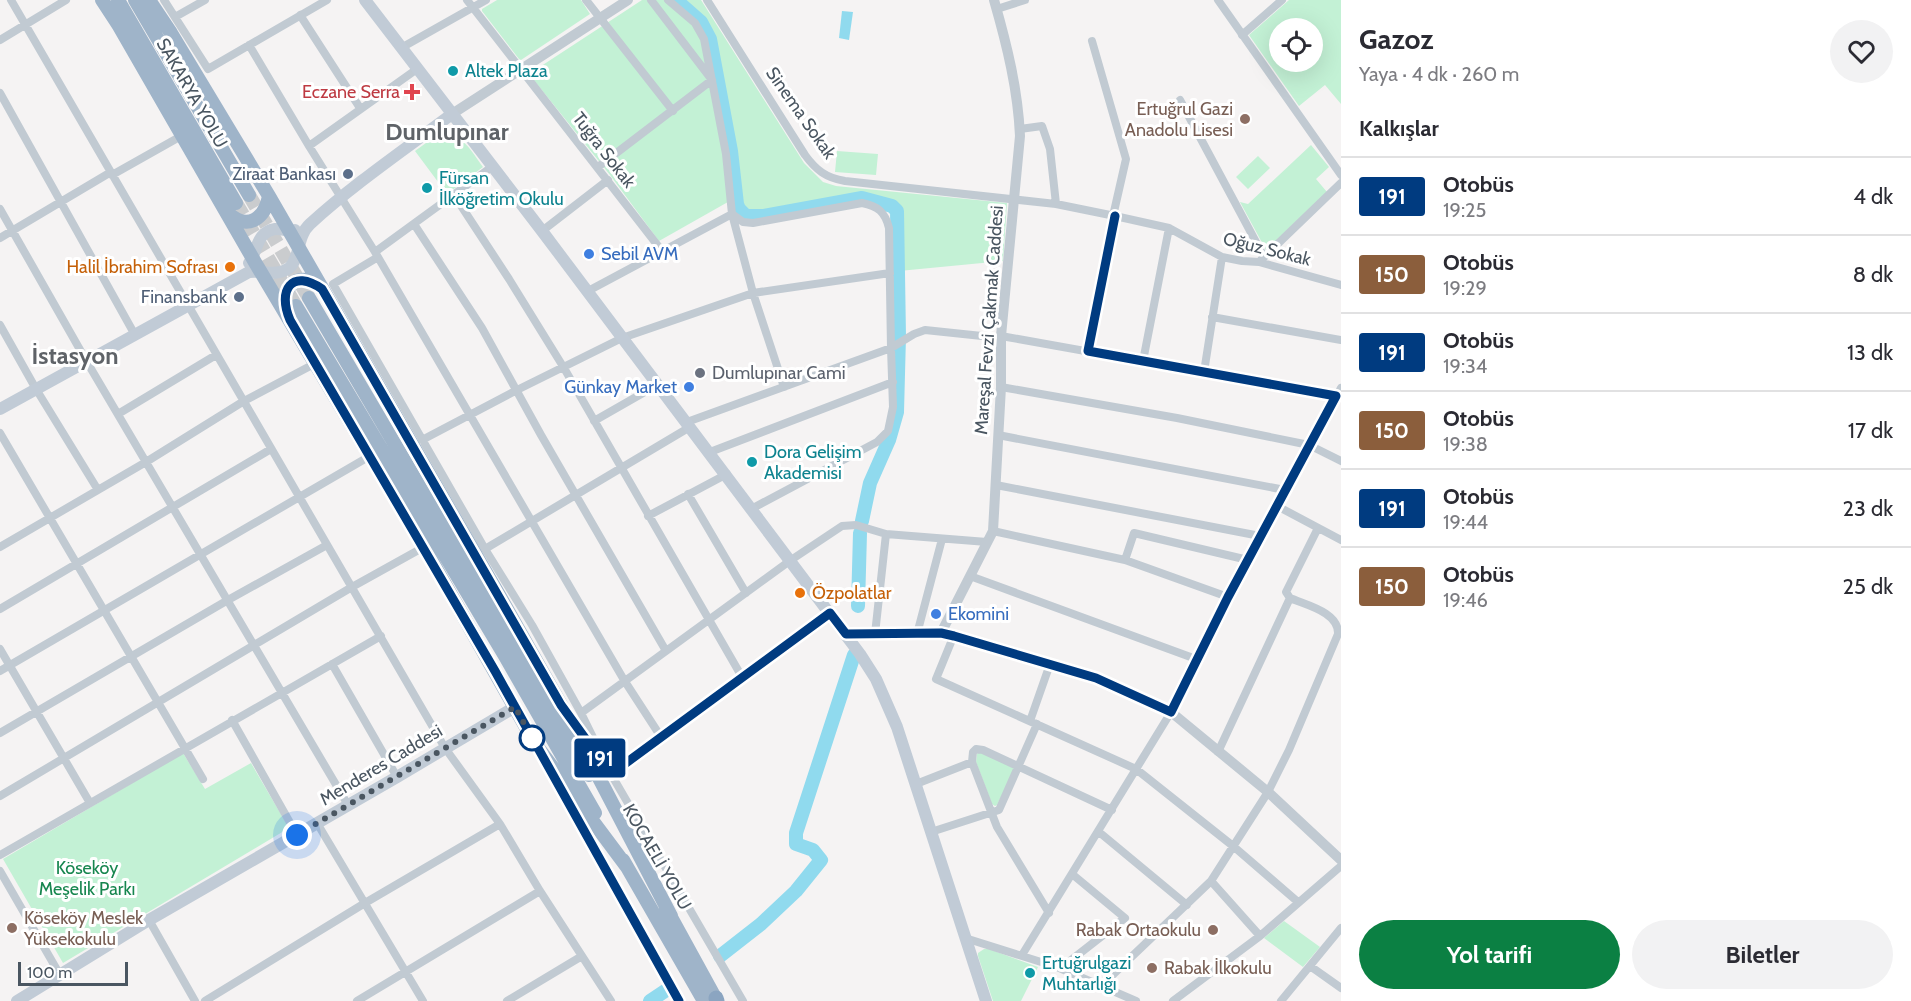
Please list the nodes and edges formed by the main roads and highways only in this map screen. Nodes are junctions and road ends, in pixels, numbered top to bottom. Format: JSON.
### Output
{"nodes":[{"id":1,"x":104,"y":0,"type":"edge"},
{"id":2,"x":118,"y":0,"type":"edge"},
{"id":3,"x":135,"y":0,"type":"edge"},
{"id":4,"x":150,"y":0,"type":"edge"},
{"id":5,"x":365,"y":0,"type":"edge"},
{"id":6,"x":452,"y":114,"type":"junction"},
{"id":7,"x":249,"y":195,"type":"tunnel mouth"},
{"id":8,"x":269,"y":196,"type":"junction"},
{"id":9,"x":231,"y":207,"type":"junction"},
{"id":10,"x":308,"y":226,"type":"junction"},
{"id":11,"x":290,"y":232,"type":"junction"},
{"id":12,"x":298,"y":246,"type":"junction"},
{"id":13,"x":250,"y":268,"type":"junction"},
{"id":14,"x":322,"y":289,"type":"junction"},
{"id":15,"x":309,"y":298,"type":"tunnel mouth"},
{"id":16,"x":296,"y":306,"type":"tunnel mouth"},
{"id":17,"x":290,"y":320,"type":"junction"},
{"id":18,"x":34,"y":386,"type":"junction"},
{"id":19,"x":0,"y":401,"type":"edge"},
{"id":20,"x":0,"y":409,"type":"edge"},
{"id":21,"x":515,"y":707,"type":"junction"},
{"id":22,"x":627,"y":867,"type":"junction"},
{"id":23,"x":671,"y":916,"type":"junction"},
{"id":24,"x":21,"y":999,"type":"edge"},
{"id":25,"x":713,"y":1000,"type":"edge"},
{"id":26,"x":986,"y":1001,"type":"edge"}],
"edges":[{"from":1,"to":9,"type":"highway"},
{"from":2,"to":9,"type":"highway","name":"SAKARYA YOLU"},
{"from":3,"to":7,"type":"highway"},
{"from":4,"to":8,"type":"highway"},
{"from":5,"to":6,"type":"main road"},
{"from":6,"to":10,"type":"main road"},
{"from":6,"to":26,"type":"main road"},
{"from":8,"to":9,"type":"highway"},
{"from":8,"to":11,"type":"highway"},
{"from":9,"to":13,"type":"highway"},
{"from":10,"to":11,"type":"main road"},
{"from":10,"to":12,"type":"main road"},
{"from":11,"to":12,"type":"highway"},
{"from":11,"to":13,"type":"main road"},
{"from":12,"to":13,"type":"main road"},
{"from":12,"to":14,"type":"highway"},
{"from":13,"to":17,"type":"highway"},
{"from":13,"to":18,"type":"main road"},
{"from":14,"to":17,"type":"highway"},
{"from":14,"to":23,"type":"highway"},
{"from":15,"to":23,"type":"highway","name":"KOCAELİ YOLU"},
{"from":16,"to":22,"type":"highway"},
{"from":17,"to":21,"type":"highway"},
{"from":18,"to":19,"type":"main road"},
{"from":18,"to":20,"type":"main road"},
{"from":21,"to":22,"type":"highway"},
{"from":21,"to":24,"type":"main road","name":"Menderes Caddesi"},
{"from":22,"to":25,"type":"highway"},
{"from":23,"to":25,"type":"highway","name":"KOCAELİ YOLU"}]}
